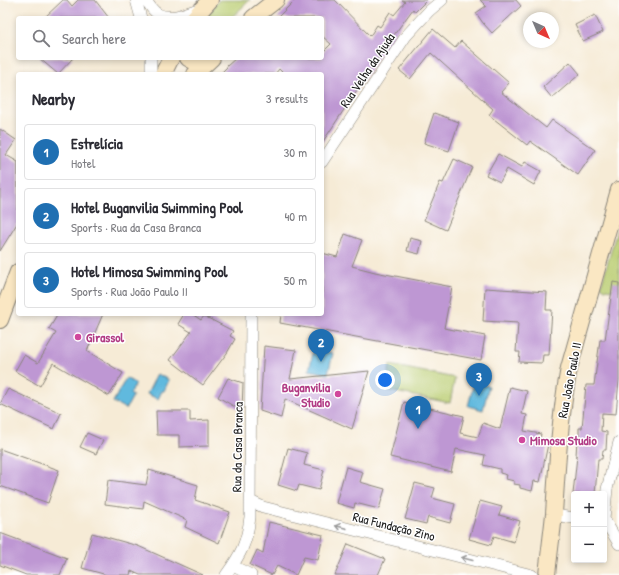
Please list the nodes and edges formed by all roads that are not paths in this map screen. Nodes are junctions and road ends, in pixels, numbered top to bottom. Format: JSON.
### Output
{"nodes":[{"id":1,"x":136,"y":0,"type":"edge"},
{"id":2,"x":146,"y":0,"type":"edge"},
{"id":3,"x":262,"y":0,"type":"edge"},
{"id":4,"x":276,"y":0,"type":"edge"},
{"id":5,"x":442,"y":0,"type":"edge"},
{"id":6,"x":202,"y":9,"type":"edge"},
{"id":7,"x":141,"y":16,"type":"edge"},
{"id":8,"x":166,"y":16,"type":"edge"},
{"id":9,"x":176,"y":16,"type":"edge"},
{"id":10,"x":254,"y":16,"type":"edge"},
{"id":11,"x":256,"y":16,"type":"edge"},
{"id":12,"x":152,"y":60,"type":"edge"},
{"id":13,"x":170,"y":60,"type":"edge"},
{"id":14,"x":191,"y":60,"type":"edge"},
{"id":15,"x":202,"y":60,"type":"edge"},
{"id":16,"x":210,"y":60,"type":"edge"},
{"id":17,"x":151,"y":72,"type":"edge"},
{"id":18,"x":164,"y":72,"type":"edge"},
{"id":19,"x":197,"y":72,"type":"edge"},
{"id":20,"x":324,"y":159,"type":"edge"},
{"id":21,"x":619,"y":190,"type":"edge"},
{"id":22,"x":16,"y":277,"type":"edge"},
{"id":23,"x":252,"y":316,"type":"edge"},
{"id":24,"x":0,"y":320,"type":"edge"},
{"id":25,"x":619,"y":442,"type":"edge"},
{"id":26,"x":607,"y":491,"type":"edge"},
{"id":27,"x":250,"y":501,"type":"junction"},
{"id":28,"x":554,"y":515,"type":"junction"},
{"id":29,"x":571,"y":518,"type":"edge"},
{"id":30,"x":607,"y":525,"type":"edge"},
{"id":31,"x":619,"y":544,"type":"edge"},
{"id":32,"x":229,"y":570,"type":"edge"},
{"id":33,"x":251,"y":575,"type":"edge"},
{"id":34,"x":532,"y":575,"type":"edge"},
{"id":35,"x":547,"y":575,"type":"edge"}],
"edges":[{"from":1,"to":7,"type":"street"},
{"from":2,"to":8,"type":"street"},
{"from":3,"to":10,"type":"street"},
{"from":4,"to":11,"type":"street"},
{"from":5,"to":20,"type":"street","name":"Rua Velha da Ajuda"},
{"from":6,"to":9,"type":"street"},
{"from":12,"to":17,"type":"street"},
{"from":13,"to":18,"type":"street"},
{"from":14,"to":15,"type":"street"},
{"from":16,"to":19,"type":"street"},
{"from":21,"to":28,"type":"street","name":"Rua João Paulo II"},
{"from":22,"to":24,"type":"street"},
{"from":23,"to":27,"type":"street","name":"Rua da Casa Branca"},
{"from":25,"to":26,"type":"street"},
{"from":27,"to":32,"type":"street","name":"Rua da Casa Branca"},
{"from":34,"to":27,"type":"street","name":"Rua Fundação Zino","one_way":true},
{"from":28,"to":29,"type":"street"},
{"from":28,"to":35,"type":"street","name":"Rua João Paulo II"},
{"from":30,"to":31,"type":"street"},
{"from":32,"to":33,"type":"street"}]}
